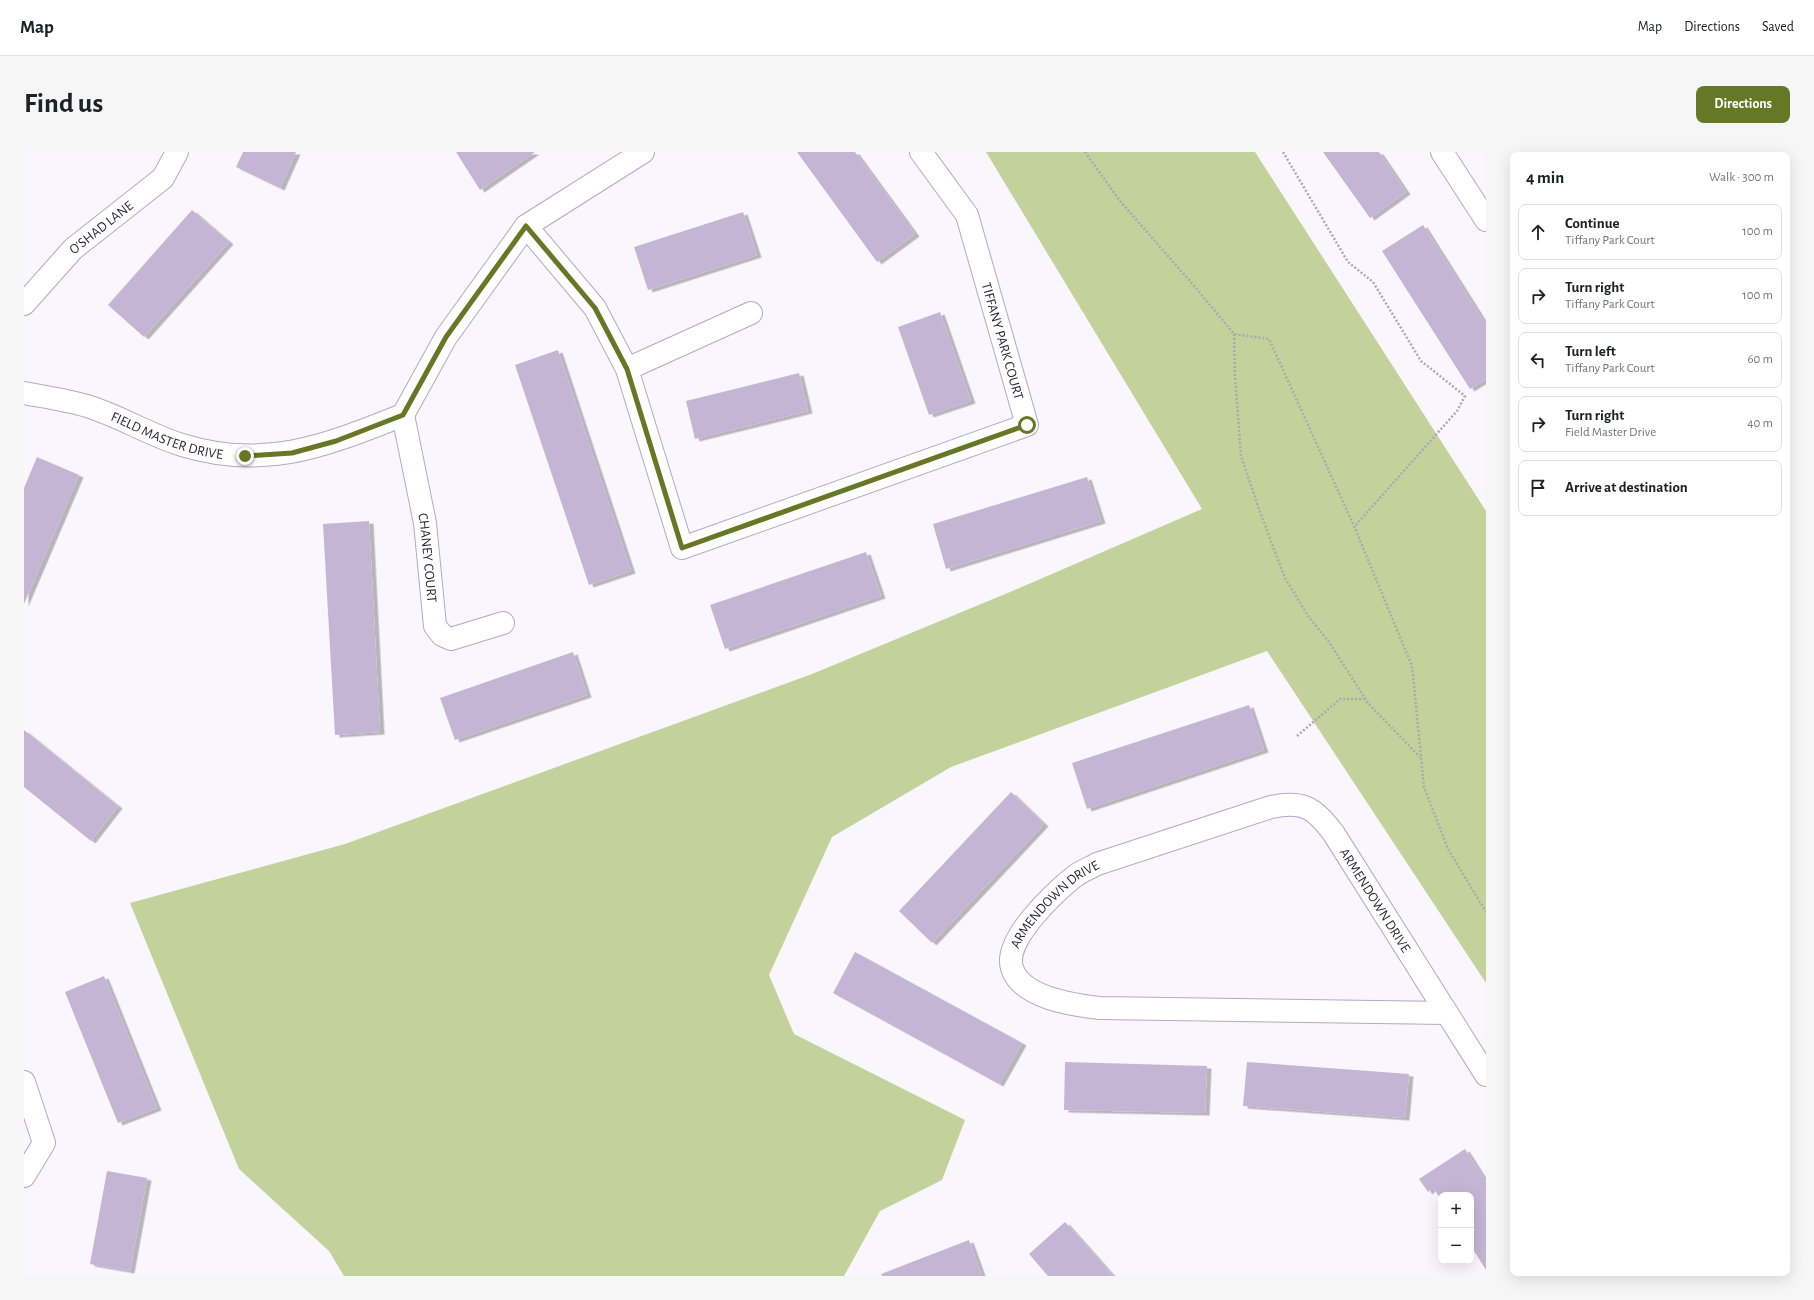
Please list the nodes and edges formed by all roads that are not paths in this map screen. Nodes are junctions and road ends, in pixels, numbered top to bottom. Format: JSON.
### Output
{"nodes":[{"id":1,"x":177,"y":152,"type":"edge"},
{"id":2,"x":643,"y":152,"type":"edge"},
{"id":3,"x":921,"y":152,"type":"edge"},
{"id":4,"x":1442,"y":152,"type":"edge"},
{"id":5,"x":1486,"y":220,"type":"edge"},
{"id":6,"x":526,"y":226,"type":"junction"},
{"id":7,"x":24,"y":304,"type":"edge"},
{"id":8,"x":750,"y":313,"type":"dead end"},
{"id":9,"x":627,"y":369,"type":"junction"},
{"id":10,"x":24,"y":393,"type":"edge"},
{"id":11,"x":403,"y":415,"type":"junction"},
{"id":12,"x":503,"y":623,"type":"dead end"},
{"id":13,"x":1446,"y":1013,"type":"junction"},
{"id":14,"x":1486,"y":1076,"type":"edge"},
{"id":15,"x":24,"y":1082,"type":"edge"},
{"id":16,"x":24,"y":1176,"type":"edge"}],
"edges":[{"from":1,"to":7,"type":"street","name":"O'SHAD LANE"},
{"from":2,"to":6,"type":"street"},
{"from":3,"to":9,"type":"street","name":"TIFFANY PARK COURT"},
{"from":4,"to":5,"type":"street"},
{"from":6,"to":9,"type":"street","name":"TIFFANY PARK COURT"},
{"from":6,"to":11,"type":"street"},
{"from":8,"to":9,"type":"street"},
{"from":10,"to":11,"type":"street","name":"FIELD MASTER DRIVE"},
{"from":11,"to":12,"type":"street","name":"CHANEY COURT"},
{"from":13,"to":13,"type":"street","name":"ARMENDOWN DRIVE"},
{"from":13,"to":14,"type":"street","name":"ARMENDOWN DRIVE"},
{"from":15,"to":16,"type":"street"}]}
